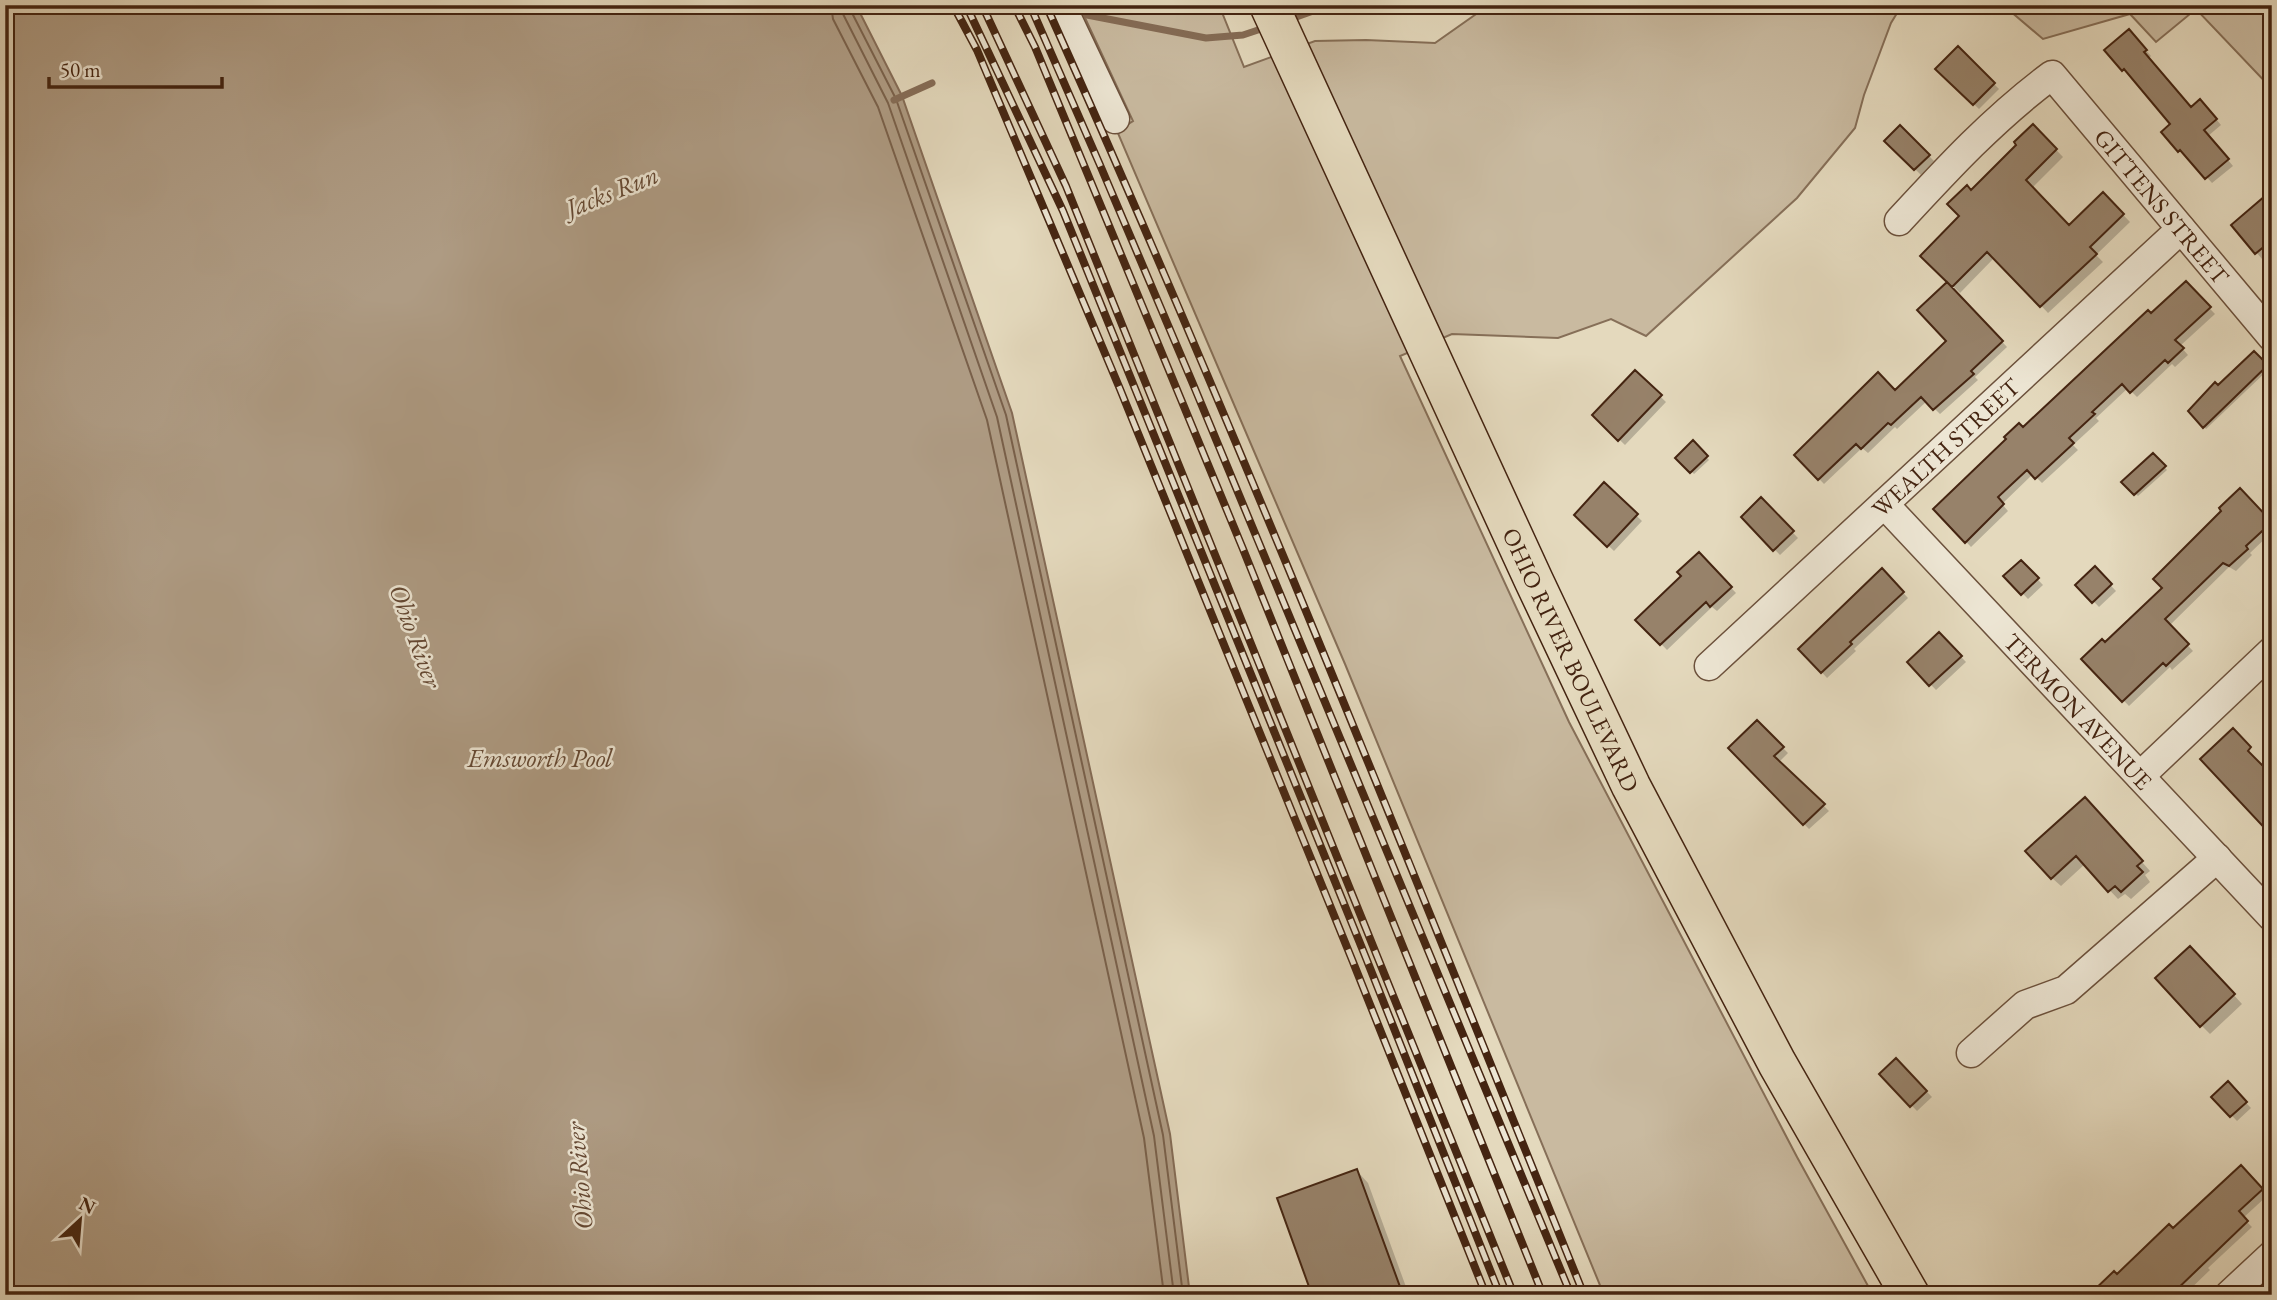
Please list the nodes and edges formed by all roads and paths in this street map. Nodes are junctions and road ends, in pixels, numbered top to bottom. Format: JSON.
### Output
{"nodes":[{"id":1,"x":1061,"y":5,"type":"edge"},
{"id":2,"x":1269,"y":5,"type":"edge"},
{"id":3,"x":1115,"y":120,"type":"dead end"},
{"id":4,"x":1899,"y":221,"type":"dead end"},
{"id":5,"x":2181,"y":229,"type":"junction"},
{"id":6,"x":2272,"y":337,"type":"edge"},
{"id":7,"x":1884,"y":504,"type":"junction"},
{"id":8,"x":2272,"y":651,"type":"edge"},
{"id":9,"x":1709,"y":666,"type":"dead end"},
{"id":10,"x":2140,"y":776,"type":"junction"},
{"id":11,"x":2217,"y":858,"type":"junction"},
{"id":12,"x":2272,"y":916,"type":"edge"},
{"id":13,"x":1970,"y":1053,"type":"dead end"},
{"id":14,"x":2272,"y":1255,"type":"edge"},
{"id":15,"x":1910,"y":1295,"type":"edge"},
{"id":16,"x":2229,"y":1295,"type":"edge"}],
"edges":[{"from":1,"to":3,"type":"street"},
{"from":2,"to":15,"type":"highway","name":"OHIO RIVER BOULEVARD"},
{"from":4,"to":5,"type":"street","name":"GITTENS STREET"},
{"from":5,"to":6,"type":"street","name":"GITTENS STREET"},
{"from":5,"to":7,"type":"street","name":"WEALTH STREET"},
{"from":7,"to":9,"type":"street","name":"WEALTH STREET"},
{"from":7,"to":10,"type":"street","name":"TERMON AVENUE"},
{"from":8,"to":10,"type":"street"},
{"from":10,"to":11,"type":"street","name":"TERMON AVENUE"},
{"from":11,"to":12,"type":"street","name":"TERMON AVENUE"},
{"from":11,"to":13,"type":"street"},
{"from":14,"to":16,"type":"street"}]}
